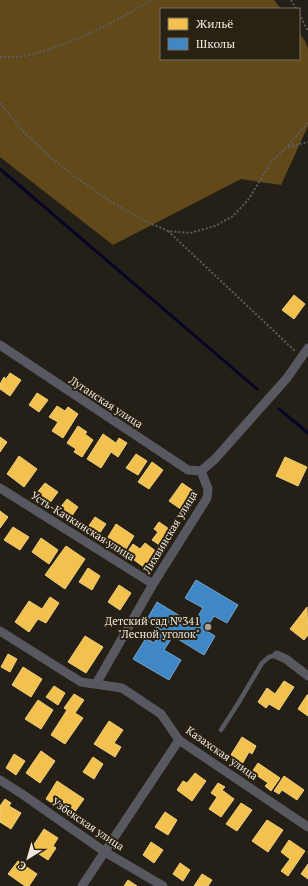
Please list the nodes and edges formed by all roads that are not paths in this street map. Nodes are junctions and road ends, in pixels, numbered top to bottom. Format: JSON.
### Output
{"nodes":[{"id":1,"x":0,"y":345,"type":"edge"},
{"id":2,"x":308,"y":348,"type":"edge"},
{"id":3,"x":201,"y":471,"type":"junction"},
{"id":4,"x":0,"y":488,"type":"edge"},
{"id":5,"x":153,"y":584,"type":"junction"},
{"id":6,"x":0,"y":632,"type":"edge"},
{"id":7,"x":276,"y":655,"type":"joint"},
{"id":8,"x":308,"y":676,"type":"edge"},
{"id":9,"x":96,"y":684,"type":"junction"},
{"id":10,"x":221,"y":730,"type":"dead end"},
{"id":11,"x":179,"y":740,"type":"junction"},
{"id":12,"x":0,"y":780,"type":"edge"},
{"id":13,"x":308,"y":827,"type":"edge"},
{"id":14,"x":105,"y":852,"type":"junction"},
{"id":15,"x":82,"y":886,"type":"edge"},
{"id":16,"x":163,"y":886,"type":"edge"}],
"edges":[{"from":1,"to":3,"type":"street","name":"Луганская улица"},
{"from":2,"to":3,"type":"street"},
{"from":3,"to":5,"type":"street","name":"Лихвинская улица"},
{"from":4,"to":5,"type":"street","name":"Усть-Качкинская улица"},
{"from":5,"to":9,"type":"street","name":"Лихвинская улица"},
{"from":6,"to":9,"type":"street","name":"Казахская улица"},
{"from":7,"to":8,"type":"street"},
{"from":7,"to":10,"type":"lane"},
{"from":9,"to":11,"type":"street","name":"Казахская улица"},
{"from":11,"to":13,"type":"street","name":"Казахская улица"},
{"from":11,"to":14,"type":"street"},
{"from":12,"to":14,"type":"street","name":"Узбекская улица"},
{"from":14,"to":15,"type":"street"},
{"from":14,"to":16,"type":"street","name":"Узбекская улица"}]}
